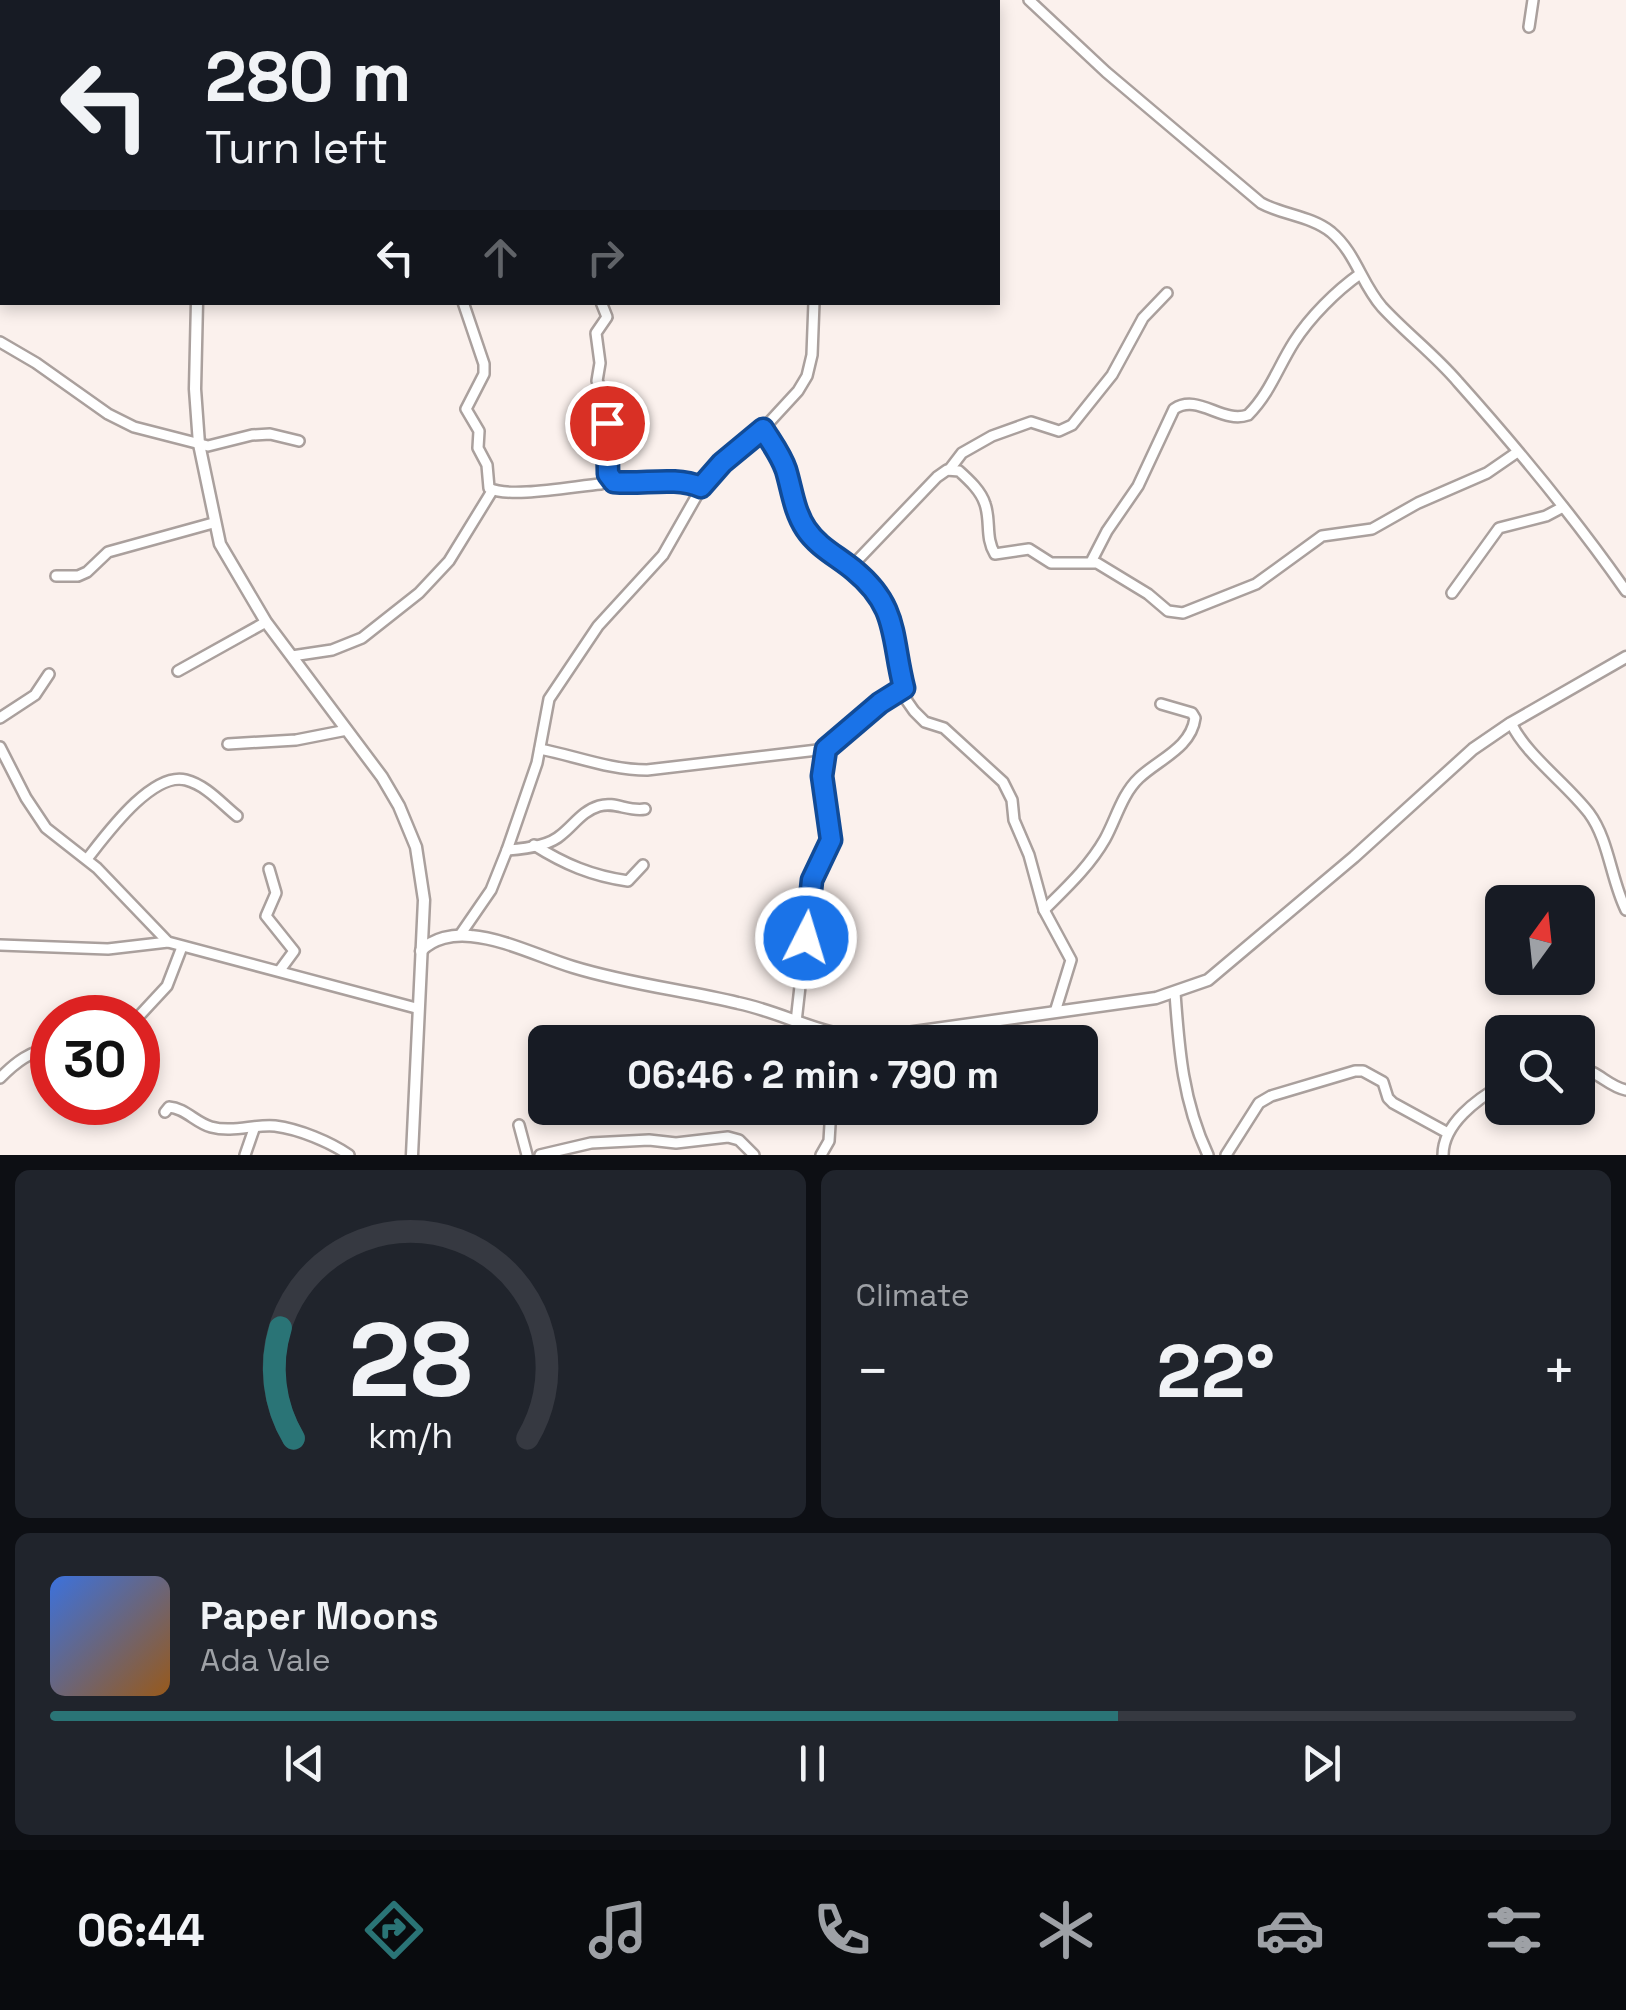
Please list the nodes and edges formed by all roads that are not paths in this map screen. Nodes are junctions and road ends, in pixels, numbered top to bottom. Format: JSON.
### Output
{"nodes":[{"id":1,"x":1029,"y":0,"type":"edge"},
{"id":2,"x":1534,"y":0,"type":"edge"},
{"id":3,"x":1529,"y":27,"type":"dead end"},
{"id":4,"x":1360,"y":274,"type":"junction"},
{"id":5,"x":1167,"y":293,"type":"dead end"},
{"id":6,"x":197,"y":305,"type":"edge"},
{"id":7,"x":464,"y":305,"type":"edge"},
{"id":8,"x":603,"y":305,"type":"edge"},
{"id":9,"x":814,"y":305,"type":"edge"},
{"id":10,"x":0,"y":342,"type":"edge"},
{"id":11,"x":763,"y":429,"type":"junction"},
{"id":12,"x":298,"y":440,"type":"dead end"},
{"id":13,"x":199,"y":444,"type":"junction"},
{"id":14,"x":1516,"y":452,"type":"junction"},
{"id":15,"x":949,"y":470,"type":"junction"},
{"id":16,"x":609,"y":478,"type":"junction"},
{"id":17,"x":701,"y":487,"type":"junction"},
{"id":18,"x":492,"y":491,"type":"junction"},
{"id":19,"x":1562,"y":507,"type":"junction"},
{"id":20,"x":214,"y":523,"type":"junction"},
{"id":21,"x":1091,"y":562,"type":"junction"},
{"id":22,"x":851,"y":567,"type":"junction"},
{"id":23,"x":56,"y":576,"type":"dead end"},
{"id":24,"x":1626,"y":590,"type":"edge"},
{"id":25,"x":1452,"y":593,"type":"dead end"},
{"id":26,"x":266,"y":622,"type":"junction"},
{"id":27,"x":292,"y":656,"type":"junction"},
{"id":28,"x":1626,"y":657,"type":"edge"},
{"id":29,"x":178,"y":672,"type":"dead end"},
{"id":30,"x":49,"y":674,"type":"dead end"},
{"id":31,"x":904,"y":688,"type":"junction"},
{"id":32,"x":1161,"y":704,"type":"dead end"},
{"id":33,"x":0,"y":718,"type":"edge"},
{"id":34,"x":1511,"y":723,"type":"junction"},
{"id":35,"x":348,"y":730,"type":"junction"},
{"id":36,"x":228,"y":744,"type":"dead end"},
{"id":37,"x":0,"y":747,"type":"edge"},
{"id":38,"x":540,"y":749,"type":"junction"},
{"id":39,"x":826,"y":749,"type":"junction"},
{"id":40,"x":646,"y":808,"type":"dead end"},
{"id":41,"x":237,"y":816,"type":"dead end"},
{"id":42,"x":534,"y":845,"type":"junction"},
{"id":43,"x":507,"y":850,"type":"junction"},
{"id":44,"x":87,"y":860,"type":"junction"},
{"id":45,"x":643,"y":865,"type":"dead end"},
{"id":46,"x":269,"y":869,"type":"dead end"},
{"id":47,"x":1044,"y":910,"type":"junction"},
{"id":48,"x":1626,"y":910,"type":"edge"},
{"id":49,"x":422,"y":919,"type":"junction"},
{"id":50,"x":455,"y":936,"type":"junction"},
{"id":51,"x":168,"y":942,"type":"junction"},
{"id":52,"x":0,"y":946,"type":"edge"},
{"id":53,"x":182,"y":947,"type":"junction"},
{"id":54,"x":421,"y":951,"type":"junction"},
{"id":55,"x":280,"y":970,"type":"junction"},
{"id":56,"x":1175,"y":993,"type":"junction"},
{"id":57,"x":159,"y":995,"type":"edge"},
{"id":58,"x":416,"y":1008,"type":"junction"},
{"id":59,"x":1054,"y":1012,"type":"junction"},
{"id":60,"x":796,"y":1022,"type":"junction"},
{"id":61,"x":801,"y":1025,"type":"edge"},
{"id":62,"x":962,"y":1025,"type":"edge"},
{"id":63,"x":30,"y":1054,"type":"edge"},
{"id":64,"x":1595,"y":1072,"type":"edge"},
{"id":65,"x":0,"y":1078,"type":"edge"},
{"id":66,"x":1626,"y":1090,"type":"edge"},
{"id":67,"x":1485,"y":1096,"type":"edge"},
{"id":68,"x":165,"y":1112,"type":"dead end"},
{"id":69,"x":519,"y":1125,"type":"dead end"},
{"id":70,"x":829,"y":1125,"type":"edge"},
{"id":71,"x":254,"y":1129,"type":"junction"},
{"id":72,"x":1446,"y":1132,"type":"junction"},
{"id":73,"x":244,"y":1155,"type":"edge"},
{"id":74,"x":349,"y":1155,"type":"edge"},
{"id":75,"x":412,"y":1155,"type":"edge"},
{"id":76,"x":527,"y":1155,"type":"edge"},
{"id":77,"x":540,"y":1155,"type":"edge"},
{"id":78,"x":754,"y":1155,"type":"edge"},
{"id":79,"x":821,"y":1155,"type":"edge"},
{"id":80,"x":1208,"y":1155,"type":"edge"},
{"id":81,"x":1226,"y":1155,"type":"edge"},
{"id":82,"x":1443,"y":1155,"type":"edge"}],
"edges":[{"from":1,"to":4,"type":"street"},
{"from":2,"to":3,"type":"street"},
{"from":4,"to":14,"type":"street"},
{"from":4,"to":21,"type":"street"},
{"from":5,"to":15,"type":"street"},
{"from":6,"to":13,"type":"main road"},
{"from":7,"to":18,"type":"street"},
{"from":8,"to":16,"type":"street"},
{"from":9,"to":11,"type":"street"},
{"from":10,"to":13,"type":"street"},
{"from":11,"to":17,"type":"street"},
{"from":11,"to":22,"type":"street"},
{"from":12,"to":13,"type":"street"},
{"from":13,"to":20,"type":"main road"},
{"from":14,"to":19,"type":"street"},
{"from":14,"to":21,"type":"street"},
{"from":15,"to":21,"type":"street"},
{"from":15,"to":22,"type":"street"},
{"from":16,"to":17,"type":"street"},
{"from":16,"to":18,"type":"street"},
{"from":17,"to":38,"type":"street"},
{"from":18,"to":27,"type":"street"},
{"from":19,"to":24,"type":"street"},
{"from":19,"to":25,"type":"street"},
{"from":20,"to":23,"type":"street"},
{"from":20,"to":26,"type":"main road"},
{"from":22,"to":31,"type":"street"},
{"from":26,"to":27,"type":"main road"},
{"from":26,"to":29,"type":"street"},
{"from":27,"to":35,"type":"main road"},
{"from":28,"to":34,"type":"main road"},
{"from":30,"to":33,"type":"street"},
{"from":31,"to":39,"type":"street"},
{"from":31,"to":47,"type":"street"},
{"from":32,"to":47,"type":"street"},
{"from":34,"to":48,"type":"street"},
{"from":34,"to":56,"type":"main road"},
{"from":35,"to":36,"type":"street"},
{"from":35,"to":49,"type":"main road"},
{"from":37,"to":44,"type":"street"},
{"from":38,"to":39,"type":"street"},
{"from":38,"to":43,"type":"street"},
{"from":39,"to":60,"type":"street"},
{"from":40,"to":42,"type":"street"},
{"from":41,"to":44,"type":"street"},
{"from":42,"to":43,"type":"street"},
{"from":42,"to":45,"type":"street"},
{"from":43,"to":50,"type":"street"},
{"from":44,"to":51,"type":"street"},
{"from":46,"to":55,"type":"street"},
{"from":47,"to":59,"type":"street"},
{"from":49,"to":50,"type":"main road"},
{"from":49,"to":54,"type":"main road"},
{"from":50,"to":54,"type":"main road"},
{"from":50,"to":60,"type":"main road"},
{"from":51,"to":52,"type":"street"},
{"from":51,"to":53,"type":"street"},
{"from":53,"to":55,"type":"street"},
{"from":53,"to":57,"type":"street"},
{"from":54,"to":58,"type":"main road"},
{"from":55,"to":58,"type":"street"},
{"from":56,"to":59,"type":"main road"},
{"from":56,"to":80,"type":"street"},
{"from":58,"to":75,"type":"main road"},
{"from":59,"to":62,"type":"main road"},
{"from":60,"to":61,"type":"main road"},
{"from":63,"to":65,"type":"street"},
{"from":64,"to":66,"type":"street"},
{"from":67,"to":72,"type":"street"},
{"from":68,"to":71,"type":"street"},
{"from":69,"to":76,"type":"street"},
{"from":70,"to":79,"type":"street"},
{"from":71,"to":73,"type":"street"},
{"from":71,"to":74,"type":"street"},
{"from":72,"to":81,"type":"street"},
{"from":72,"to":82,"type":"street"},
{"from":77,"to":78,"type":"street"}]}
